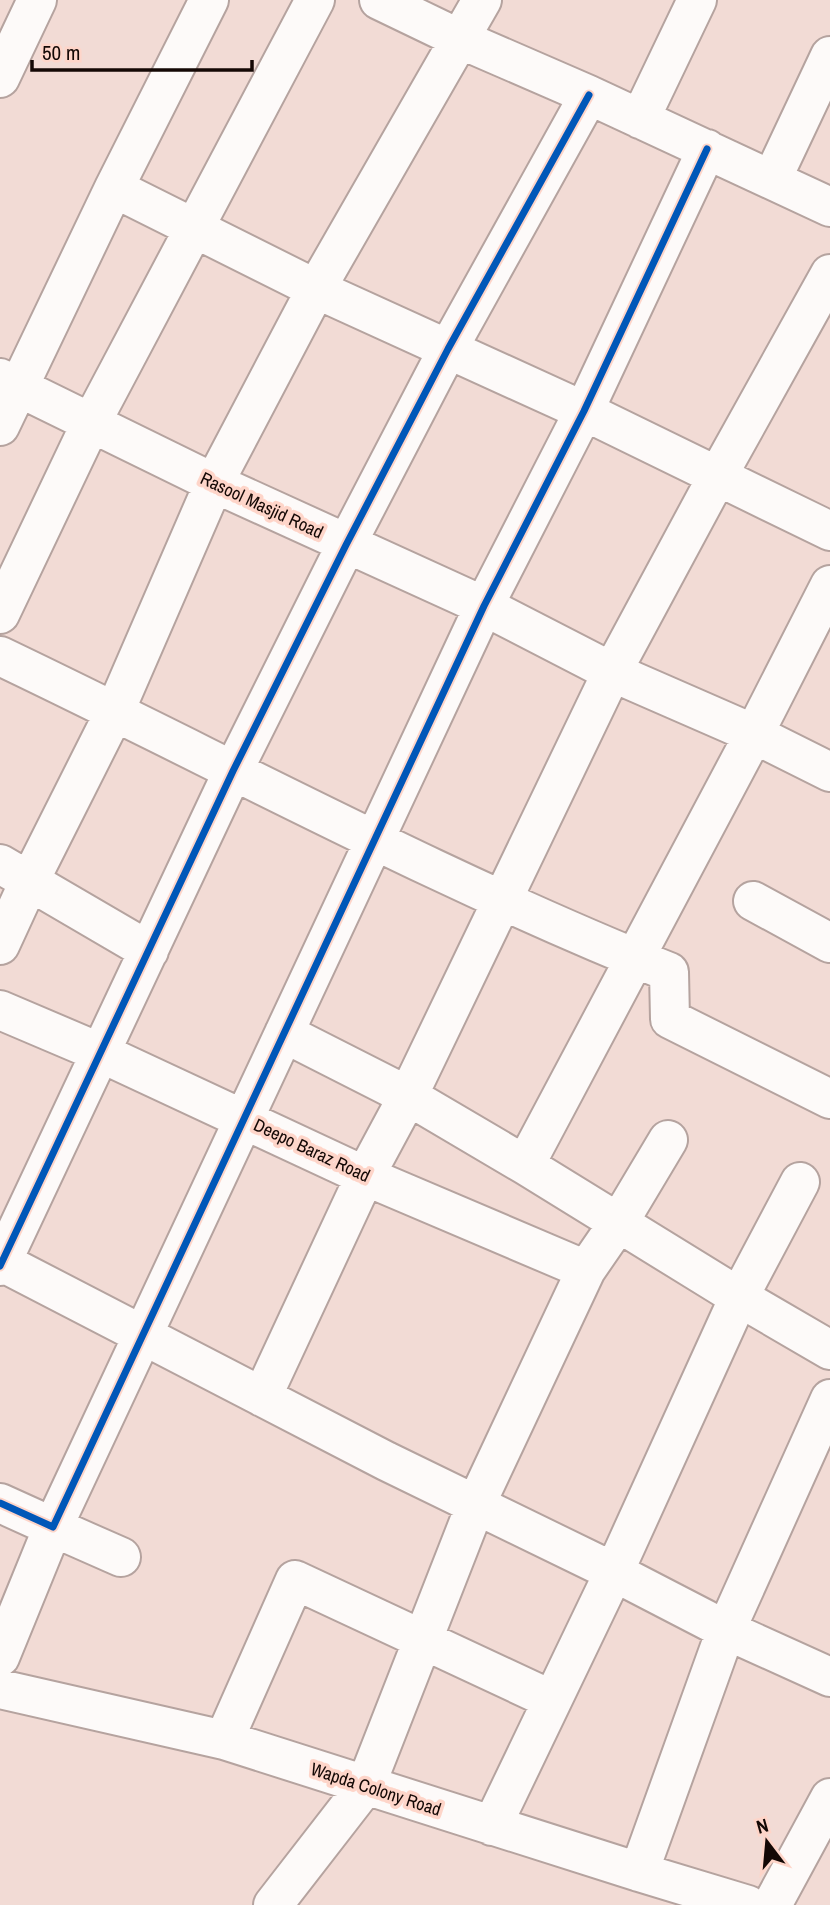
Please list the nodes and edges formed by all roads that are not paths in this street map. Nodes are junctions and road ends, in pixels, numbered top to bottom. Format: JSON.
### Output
{"nodes":[{"id":1,"x":37,"y":0,"type":"edge"},
{"id":2,"x":209,"y":0,"type":"edge"},
{"id":3,"x":315,"y":0,"type":"edge"},
{"id":4,"x":379,"y":0,"type":"edge"},
{"id":5,"x":482,"y":0,"type":"edge"},
{"id":6,"x":697,"y":0,"type":"edge"},
{"id":7,"x":460,"y":39,"type":"junction"},
{"id":8,"x":830,"y":56,"type":"edge"},
{"id":9,"x":0,"y":78,"type":"edge"},
{"id":10,"x":589,"y":95,"type":"junction"},
{"id":11,"x":640,"y":118,"type":"junction"},
{"id":12,"x":707,"y":149,"type":"junction"},
{"id":13,"x":772,"y":179,"type":"junction"},
{"id":14,"x":114,"y":188,"type":"junction"},
{"id":15,"x":830,"y":207,"type":"edge"},
{"id":16,"x":194,"y":228,"type":"junction"},
{"id":17,"x":830,"y":274,"type":"edge"},
{"id":18,"x":316,"y":289,"type":"junction"},
{"id":19,"x":448,"y":349,"type":"junction"},
{"id":20,"x":9,"y":383,"type":"edge"},
{"id":21,"x":584,"y":411,"type":"junction"},
{"id":22,"x":91,"y":423,"type":"junction"},
{"id":23,"x":0,"y":426,"type":"edge"},
{"id":24,"x":717,"y":477,"type":"junction"},
{"id":25,"x":214,"y":483,"type":"junction"},
{"id":26,"x":830,"y":531,"type":"edge"},
{"id":27,"x":346,"y":544,"type":"junction"},
{"id":28,"x":830,"y":585,"type":"edge"},
{"id":29,"x":484,"y":606,"type":"junction"},
{"id":30,"x":0,"y":614,"type":"edge"},
{"id":31,"x":0,"y":656,"type":"edge"},
{"id":32,"x":612,"y":672,"type":"junction"},
{"id":33,"x":115,"y":711,"type":"junction"},
{"id":34,"x":754,"y":734,"type":"junction"},
{"id":35,"x":233,"y":771,"type":"junction"},
{"id":36,"x":830,"y":772,"type":"edge"},
{"id":37,"x":373,"y":840,"type":"junction"},
{"id":38,"x":14,"y":873,"type":"edge"},
{"id":39,"x":753,"y":901,"type":"dead end"},
{"id":40,"x":503,"y":902,"type":"junction"},
{"id":41,"x":830,"y":943,"type":"edge"},
{"id":42,"x":0,"y":945,"type":"edge"},
{"id":43,"x":149,"y":951,"type":"junction"},
{"id":44,"x":635,"y":958,"type":"junction"},
{"id":45,"x":0,"y":1010,"type":"edge"},
{"id":46,"x":284,"y":1033,"type":"junction"},
{"id":47,"x":101,"y":1053,"type":"junction"},
{"id":48,"x":408,"y":1096,"type":"junction"},
{"id":49,"x":830,"y":1099,"type":"edge"},
{"id":50,"x":244,"y":1119,"type":"junction"},
{"id":51,"x":668,"y":1140,"type":"dead end"},
{"id":52,"x":525,"y":1165,"type":"junction"},
{"id":53,"x":365,"y":1175,"type":"junction"},
{"id":54,"x":800,"y":1182,"type":"dead end"},
{"id":55,"x":619,"y":1223,"type":"junction"},
{"id":56,"x":1,"y":1263,"type":"edge"},
{"id":57,"x":586,"y":1270,"type":"junction"},
{"id":58,"x":739,"y":1297,"type":"junction"},
{"id":59,"x":142,"y":1335,"type":"junction"},
{"id":60,"x":830,"y":1350,"type":"edge"},
{"id":61,"x":262,"y":1397,"type":"junction"},
{"id":62,"x":830,"y":1399,"type":"edge"},
{"id":63,"x":0,"y":1503,"type":"edge"},
{"id":64,"x":476,"y":1504,"type":"junction"},
{"id":65,"x":53,"y":1527,"type":"junction"},
{"id":66,"x":121,"y":1557,"type":"dead end"},
{"id":67,"x":614,"y":1572,"type":"junction"},
{"id":68,"x":726,"y":1630,"type":"junction"},
{"id":69,"x":423,"y":1640,"type":"junction"},
{"id":70,"x":0,"y":1657,"type":"edge"},
{"id":71,"x":830,"y":1677,"type":"edge"},
{"id":72,"x":0,"y":1689,"type":"edge"},
{"id":73,"x":552,"y":1700,"type":"junction"},
{"id":74,"x":225,"y":1741,"type":"junction"},
{"id":75,"x":366,"y":1785,"type":"junction"},
{"id":76,"x":830,"y":1798,"type":"edge"},
{"id":77,"x":492,"y":1825,"type":"junction"},
{"id":78,"x":639,"y":1872,"type":"junction"},
{"id":79,"x":273,"y":1905,"type":"edge"},
{"id":80,"x":748,"y":1905,"type":"edge"},
{"id":81,"x":772,"y":1905,"type":"edge"}],
"edges":[{"from":1,"to":9,"type":"street"},
{"from":2,"to":14,"type":"street"},
{"from":3,"to":16,"type":"street"},
{"from":4,"to":7,"type":"street"},
{"from":5,"to":7,"type":"street"},
{"from":6,"to":11,"type":"street"},
{"from":7,"to":10,"type":"street"},
{"from":7,"to":18,"type":"street"},
{"from":8,"to":13,"type":"street"},
{"from":10,"to":11,"type":"street"},
{"from":10,"to":19,"type":"street"},
{"from":11,"to":12,"type":"street"},
{"from":12,"to":13,"type":"street"},
{"from":12,"to":21,"type":"street"},
{"from":13,"to":15,"type":"street"},
{"from":14,"to":16,"type":"street"},
{"from":14,"to":20,"type":"street"},
{"from":16,"to":18,"type":"street"},
{"from":16,"to":22,"type":"street"},
{"from":17,"to":24,"type":"street"},
{"from":18,"to":19,"type":"street"},
{"from":18,"to":25,"type":"street"},
{"from":19,"to":21,"type":"street"},
{"from":19,"to":27,"type":"street"},
{"from":20,"to":22,"type":"street","name":"Rasool Masjid Road"},
{"from":20,"to":23,"type":"street"},
{"from":21,"to":24,"type":"street"},
{"from":21,"to":29,"type":"street"},
{"from":22,"to":25,"type":"street","name":"Rasool Masjid Road"},
{"from":22,"to":30,"type":"street"},
{"from":24,"to":26,"type":"street"},
{"from":24,"to":32,"type":"street"},
{"from":25,"to":27,"type":"street","name":"Rasool Masjid Road"},
{"from":25,"to":33,"type":"street"},
{"from":27,"to":29,"type":"street","name":"Rasool Masjid Road"},
{"from":27,"to":35,"type":"street"},
{"from":28,"to":34,"type":"street"},
{"from":29,"to":32,"type":"street","name":"Rasool Masjid Road"},
{"from":29,"to":37,"type":"street"},
{"from":31,"to":33,"type":"street"},
{"from":32,"to":34,"type":"street","name":"Rasool Masjid Road"},
{"from":32,"to":40,"type":"street"},
{"from":33,"to":35,"type":"street"},
{"from":33,"to":38,"type":"street"},
{"from":34,"to":36,"type":"street","name":"Rasool Masjid Road"},
{"from":34,"to":44,"type":"street"},
{"from":35,"to":37,"type":"street"},
{"from":35,"to":43,"type":"street"},
{"from":37,"to":40,"type":"street"},
{"from":37,"to":46,"type":"street"},
{"from":38,"to":42,"type":"street"},
{"from":38,"to":43,"type":"street"},
{"from":39,"to":41,"type":"street"},
{"from":40,"to":44,"type":"street"},
{"from":40,"to":48,"type":"street"},
{"from":43,"to":47,"type":"street"},
{"from":44,"to":49,"type":"street"},
{"from":44,"to":52,"type":"street"},
{"from":45,"to":47,"type":"street","name":"Deepo Baraz Road"},
{"from":46,"to":48,"type":"street"},
{"from":46,"to":50,"type":"street"},
{"from":47,"to":50,"type":"street","name":"Deepo Baraz Road"},
{"from":47,"to":56,"type":"street"},
{"from":48,"to":52,"type":"street"},
{"from":48,"to":53,"type":"street"},
{"from":50,"to":53,"type":"street","name":"Deepo Baraz Road"},
{"from":50,"to":59,"type":"street"},
{"from":51,"to":55,"type":"street"},
{"from":52,"to":55,"type":"street"},
{"from":53,"to":57,"type":"street","name":"Deepo Baraz Road"},
{"from":53,"to":61,"type":"street"},
{"from":54,"to":58,"type":"street"},
{"from":55,"to":57,"type":"street"},
{"from":55,"to":58,"type":"street"},
{"from":56,"to":59,"type":"street"},
{"from":57,"to":64,"type":"street"},
{"from":58,"to":60,"type":"street"},
{"from":58,"to":67,"type":"street"},
{"from":59,"to":61,"type":"street"},
{"from":59,"to":65,"type":"street"},
{"from":61,"to":64,"type":"street"},
{"from":62,"to":68,"type":"street"},
{"from":63,"to":65,"type":"street"},
{"from":64,"to":67,"type":"street"},
{"from":64,"to":69,"type":"street"},
{"from":65,"to":66,"type":"street"},
{"from":65,"to":70,"type":"street"},
{"from":67,"to":68,"type":"street"},
{"from":67,"to":73,"type":"street"},
{"from":68,"to":71,"type":"street"},
{"from":68,"to":78,"type":"street"},
{"from":69,"to":73,"type":"street"},
{"from":69,"to":74,"type":"street"},
{"from":69,"to":75,"type":"street"},
{"from":72,"to":74,"type":"street","name":"Wapda Colony Road"},
{"from":73,"to":77,"type":"street"},
{"from":74,"to":75,"type":"street","name":"Wapda Colony Road"},
{"from":75,"to":77,"type":"street","name":"Wapda Colony Road"},
{"from":75,"to":79,"type":"street"},
{"from":76,"to":81,"type":"street"},
{"from":77,"to":78,"type":"street","name":"Wapda Colony Road"},
{"from":78,"to":80,"type":"street","name":"Wapda Colony Road"}]}
